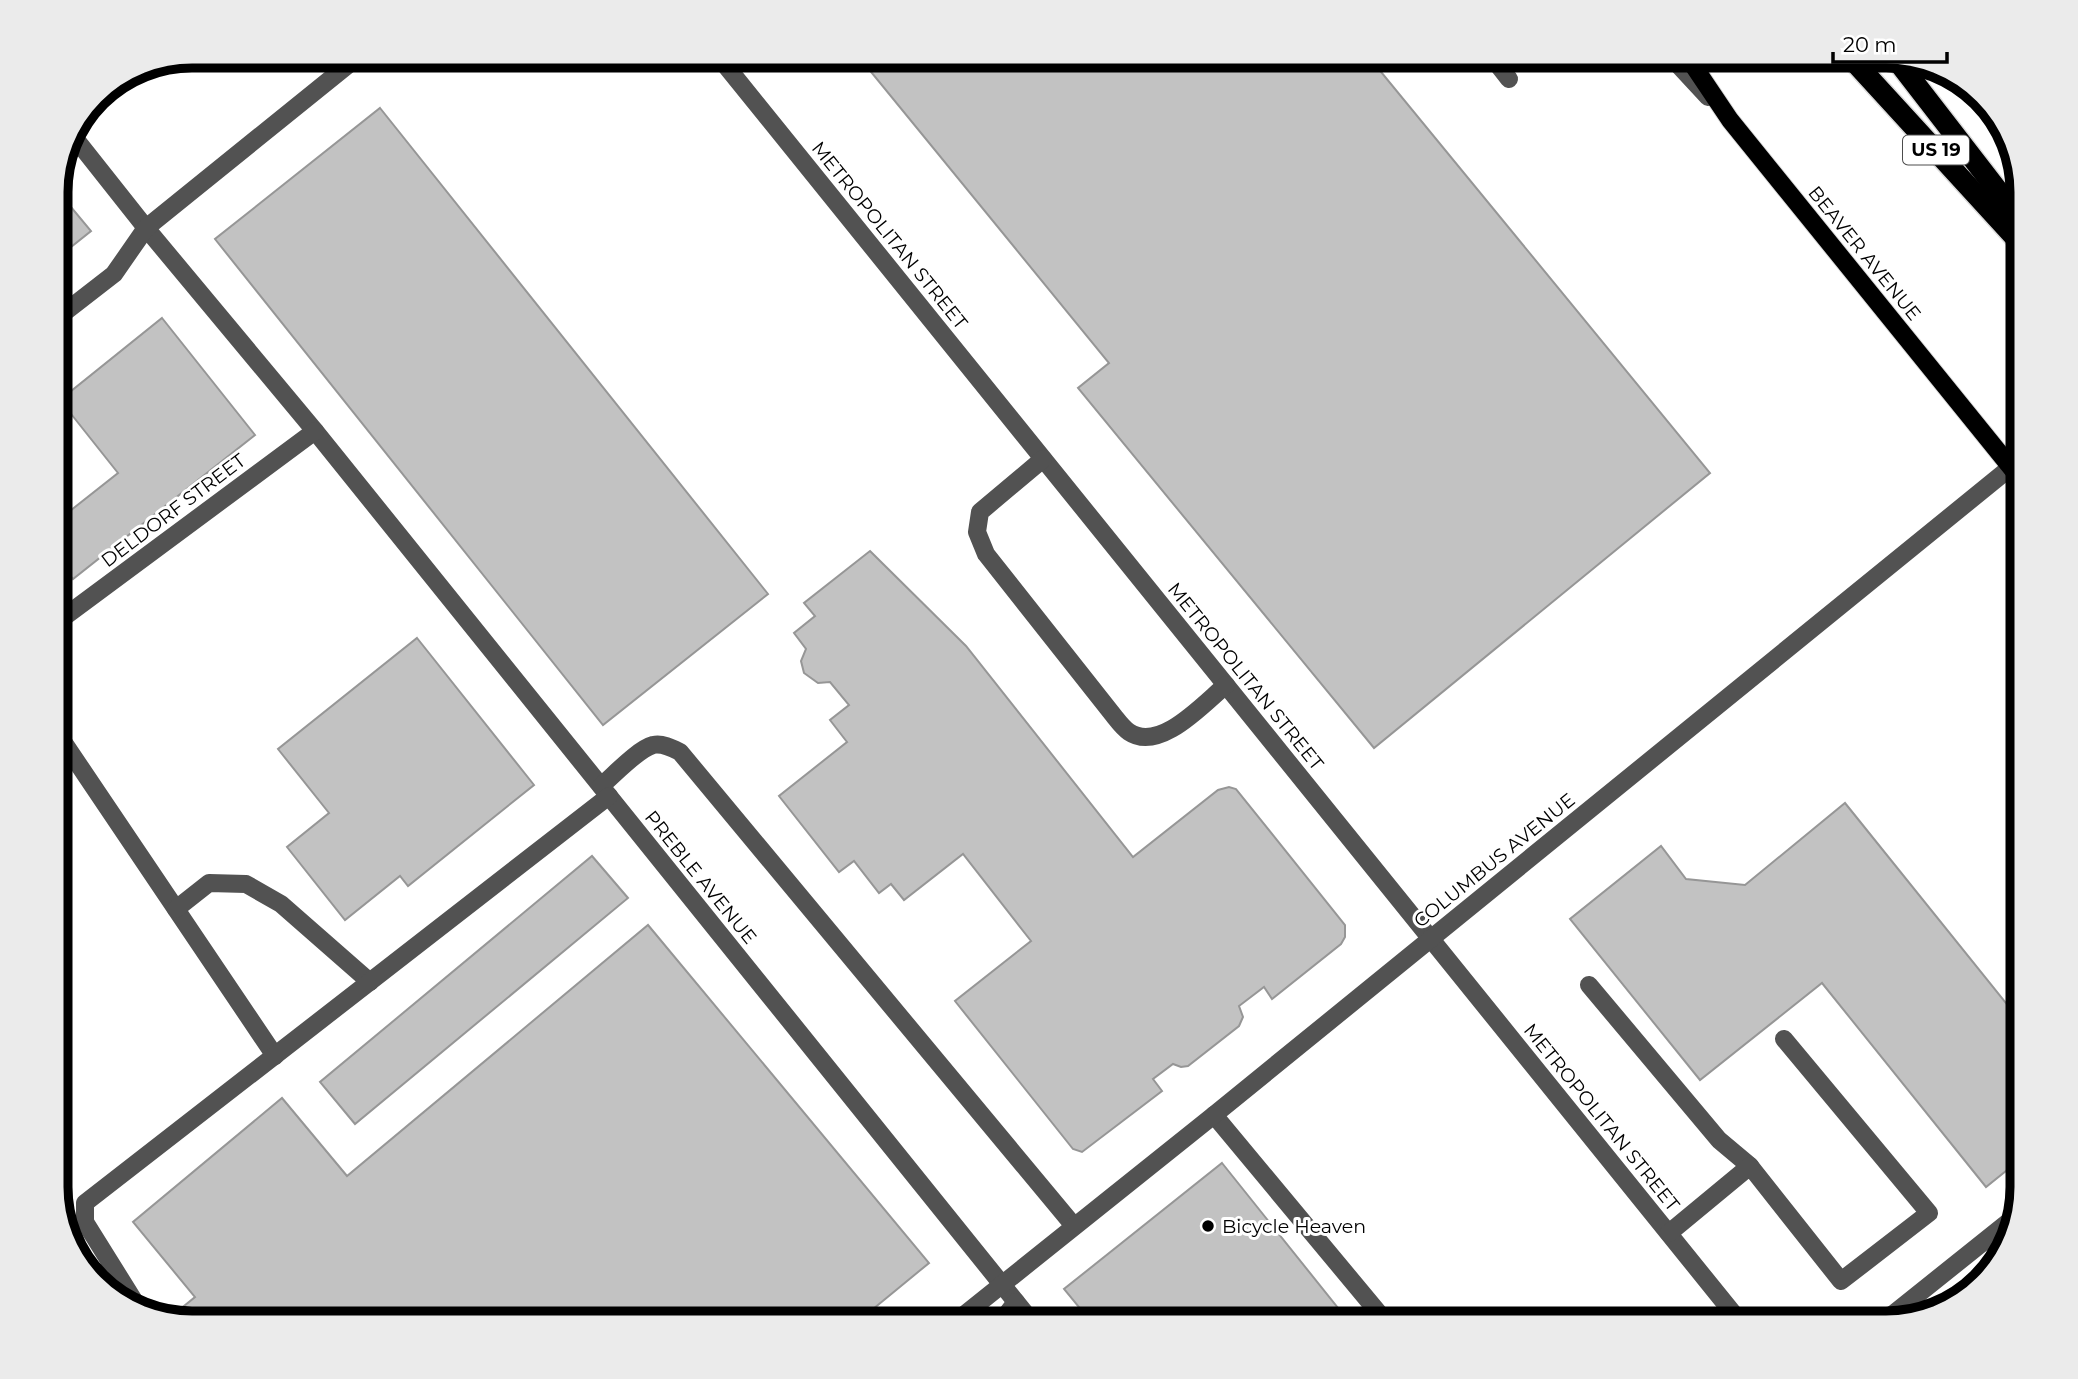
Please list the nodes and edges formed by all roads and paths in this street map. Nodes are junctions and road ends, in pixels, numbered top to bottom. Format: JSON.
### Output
{"nodes":[{"id":1,"x":1500,"y":68,"type":"edge"},
{"id":2,"x":1681,"y":68,"type":"edge"},
{"id":3,"x":1695,"y":68,"type":"edge"},
{"id":4,"x":1860,"y":68,"type":"edge"},
{"id":5,"x":343,"y":69,"type":"edge"},
{"id":6,"x":728,"y":69,"type":"edge"},
{"id":7,"x":1905,"y":70,"type":"edge"},
{"id":8,"x":1508,"y":79,"type":"dead end"},
{"id":9,"x":1730,"y":120,"type":"junction"},
{"id":10,"x":79,"y":143,"type":"edge"},
{"id":11,"x":2010,"y":206,"type":"edge"},
{"id":12,"x":146,"y":228,"type":"junction"},
{"id":13,"x":2010,"y":231,"type":"edge"},
{"id":14,"x":69,"y":309,"type":"edge"},
{"id":15,"x":315,"y":431,"type":"junction"},
{"id":16,"x":1043,"y":459,"type":"junction"},
{"id":17,"x":2010,"y":467,"type":"edge"},
{"id":18,"x":2010,"y":479,"type":"edge"},
{"id":19,"x":69,"y":614,"type":"edge"},
{"id":20,"x":1226,"y":685,"type":"junction"},
{"id":21,"x":69,"y":750,"type":"edge"},
{"id":22,"x":605,"y":791,"type":"junction"},
{"id":23,"x":176,"y":909,"type":"junction"},
{"id":24,"x":1431,"y":939,"type":"junction"},
{"id":25,"x":370,"y":982,"type":"junction"},
{"id":26,"x":1589,"y":985,"type":"dead end"},
{"id":27,"x":1784,"y":1039,"type":"dead end"},
{"id":28,"x":275,"y":1056,"type":"junction"},
{"id":29,"x":1214,"y":1115,"type":"junction"},
{"id":30,"x":1750,"y":1166,"type":"junction"},
{"id":31,"x":1074,"y":1226,"type":"junction"},
{"id":32,"x":2003,"y":1226,"type":"edge"},
{"id":33,"x":1669,"y":1234,"type":"junction"},
{"id":34,"x":1001,"y":1284,"type":"junction"},
{"id":35,"x":130,"y":1294,"type":"edge"},
{"id":36,"x":1016,"y":1302,"type":"junction"},
{"id":37,"x":1898,"y":1310,"type":"edge"},
{"id":38,"x":968,"y":1311,"type":"edge"},
{"id":39,"x":1009,"y":1311,"type":"edge"},
{"id":40,"x":1023,"y":1311,"type":"edge"},
{"id":41,"x":1377,"y":1311,"type":"edge"},
{"id":42,"x":1731,"y":1311,"type":"edge"}],
"edges":[{"from":1,"to":8,"type":"street"},
{"from":2,"to":9,"type":"street","name":"BEAVER AVENUE"},
{"from":3,"to":9,"type":"main road"},
{"from":4,"to":13,"type":"highway","number":"US 19"},
{"from":5,"to":12,"type":"street"},
{"from":6,"to":16,"type":"street","name":"METROPOLITAN STREET"},
{"from":7,"to":11,"type":"highway"},
{"from":9,"to":17,"type":"main road","name":"BEAVER AVENUE"},
{"from":10,"to":12,"type":"street","name":"PREBLE AVENUE"},
{"from":12,"to":14,"type":"street"},
{"from":12,"to":15,"type":"street","name":"PREBLE AVENUE"},
{"from":15,"to":19,"type":"street","name":"DELDORF STREET"},
{"from":15,"to":22,"type":"street","name":"PREBLE AVENUE"},
{"from":16,"to":20,"type":"street","name":"METROPOLITAN STREET"},
{"from":16,"to":20,"type":"street"},
{"from":18,"to":24,"type":"street","name":"COLUMBUS AVENUE"},
{"from":20,"to":24,"type":"street","name":"METROPOLITAN STREET"},
{"from":21,"to":23,"type":"street"},
{"from":22,"to":25,"type":"street"},
{"from":22,"to":31,"type":"street"},
{"from":22,"to":34,"type":"street","name":"PREBLE AVENUE"},
{"from":23,"to":25,"type":"street"},
{"from":23,"to":28,"type":"street"},
{"from":24,"to":29,"type":"street","name":"COLUMBUS AVENUE"},
{"from":24,"to":33,"type":"street","name":"METROPOLITAN STREET"},
{"from":25,"to":28,"type":"street"},
{"from":26,"to":30,"type":"street"},
{"from":27,"to":30,"type":"street"},
{"from":28,"to":35,"type":"street"},
{"from":29,"to":31,"type":"street","name":"COLUMBUS AVENUE"},
{"from":29,"to":41,"type":"street"},
{"from":30,"to":33,"type":"street"},
{"from":31,"to":34,"type":"street","name":"COLUMBUS AVENUE"},
{"from":32,"to":37,"type":"street"},
{"from":33,"to":42,"type":"street","name":"METROPOLITAN STREET"},
{"from":34,"to":36,"type":"street","name":"PREBLE AVENUE"},
{"from":34,"to":38,"type":"street","name":"COLUMBUS AVENUE"},
{"from":36,"to":39,"type":"street"},
{"from":36,"to":40,"type":"street","name":"PREBLE AVENUE"}]}
